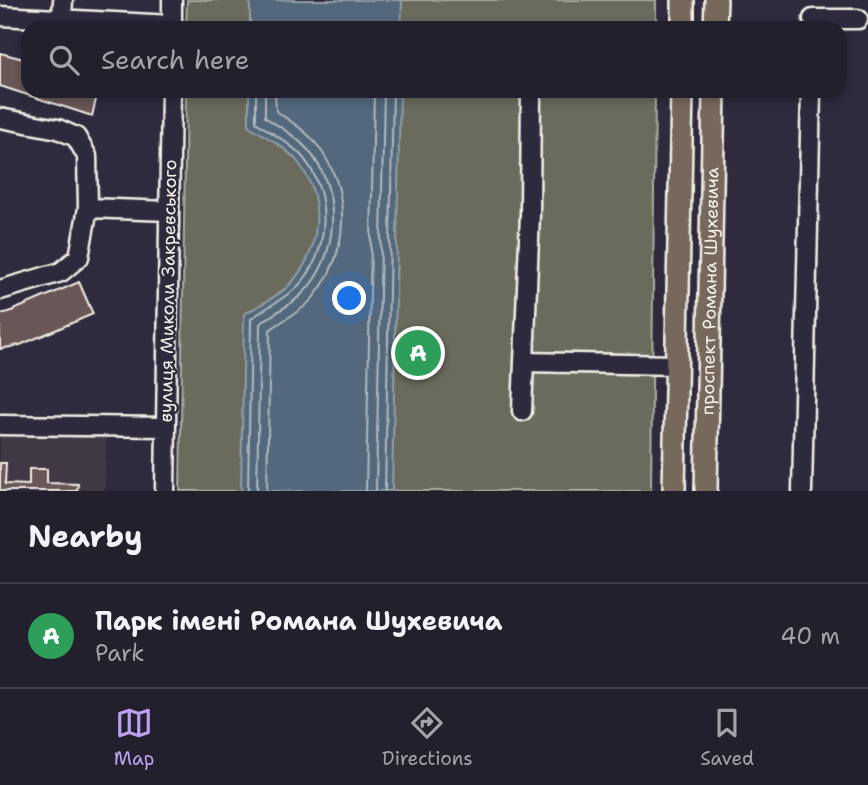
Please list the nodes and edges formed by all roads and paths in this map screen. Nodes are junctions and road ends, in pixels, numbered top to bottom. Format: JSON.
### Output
{"nodes":[{"id":1,"x":172,"y":0,"type":"edge"},
{"id":2,"x":683,"y":0,"type":"edge"},
{"id":3,"x":716,"y":0,"type":"edge"},
{"id":4,"x":813,"y":0,"type":"edge"},
{"id":5,"x":62,"y":9,"type":"edge"},
{"id":6,"x":0,"y":16,"type":"edge"},
{"id":7,"x":858,"y":19,"type":"dead end"},
{"id":8,"x":135,"y":21,"type":"edge"},
{"id":9,"x":172,"y":21,"type":"edge"},
{"id":10,"x":683,"y":21,"type":"edge"},
{"id":11,"x":715,"y":21,"type":"edge"},
{"id":12,"x":813,"y":21,"type":"edge"},
{"id":13,"x":836,"y":21,"type":"edge"},
{"id":14,"x":171,"y":98,"type":"edge"},
{"id":15,"x":531,"y":98,"type":"edge"},
{"id":16,"x":682,"y":98,"type":"edge"},
{"id":17,"x":714,"y":98,"type":"edge"},
{"id":18,"x":811,"y":98,"type":"edge"},
{"id":19,"x":0,"y":118,"type":"edge"},
{"id":20,"x":88,"y":208,"type":"junction"},
{"id":21,"x":169,"y":211,"type":"junction"},
{"id":22,"x":0,"y":290,"type":"edge"},
{"id":23,"x":524,"y":362,"type":"junction"},
{"id":24,"x":676,"y":366,"type":"junction"},
{"id":25,"x":522,"y":411,"type":"dead end"},
{"id":26,"x":0,"y":425,"type":"edge"},
{"id":27,"x":166,"y":427,"type":"junction"},
{"id":28,"x":165,"y":491,"type":"edge"},
{"id":29,"x":674,"y":491,"type":"edge"},
{"id":30,"x":706,"y":491,"type":"edge"},
{"id":31,"x":802,"y":491,"type":"edge"}],
"edges":[{"from":1,"to":9,"type":"street"},
{"from":2,"to":10,"type":"main road"},
{"from":3,"to":11,"type":"main road"},
{"from":4,"to":12,"type":"street"},
{"from":5,"to":6,"type":"street"},
{"from":5,"to":8,"type":"street"},
{"from":7,"to":13,"type":"street"},
{"from":14,"to":21,"type":"street","name":"вулиця Миколи Закревського"},
{"from":15,"to":23,"type":"street"},
{"from":16,"to":24,"type":"main road","name":"проспект Романа Шухевича"},
{"from":17,"to":30,"type":"main road","name":"проспект Романа Шухевича"},
{"from":18,"to":31,"type":"street"},
{"from":19,"to":20,"type":"street"},
{"from":20,"to":21,"type":"street"},
{"from":20,"to":22,"type":"street"},
{"from":21,"to":27,"type":"street","name":"вулиця Миколи Закревського"},
{"from":23,"to":24,"type":"street"},
{"from":23,"to":25,"type":"street"},
{"from":24,"to":29,"type":"main road","name":"проспект Романа Шухевича"},
{"from":26,"to":27,"type":"street"},
{"from":27,"to":28,"type":"street","name":"вулиця Миколи Закревського"}]}
